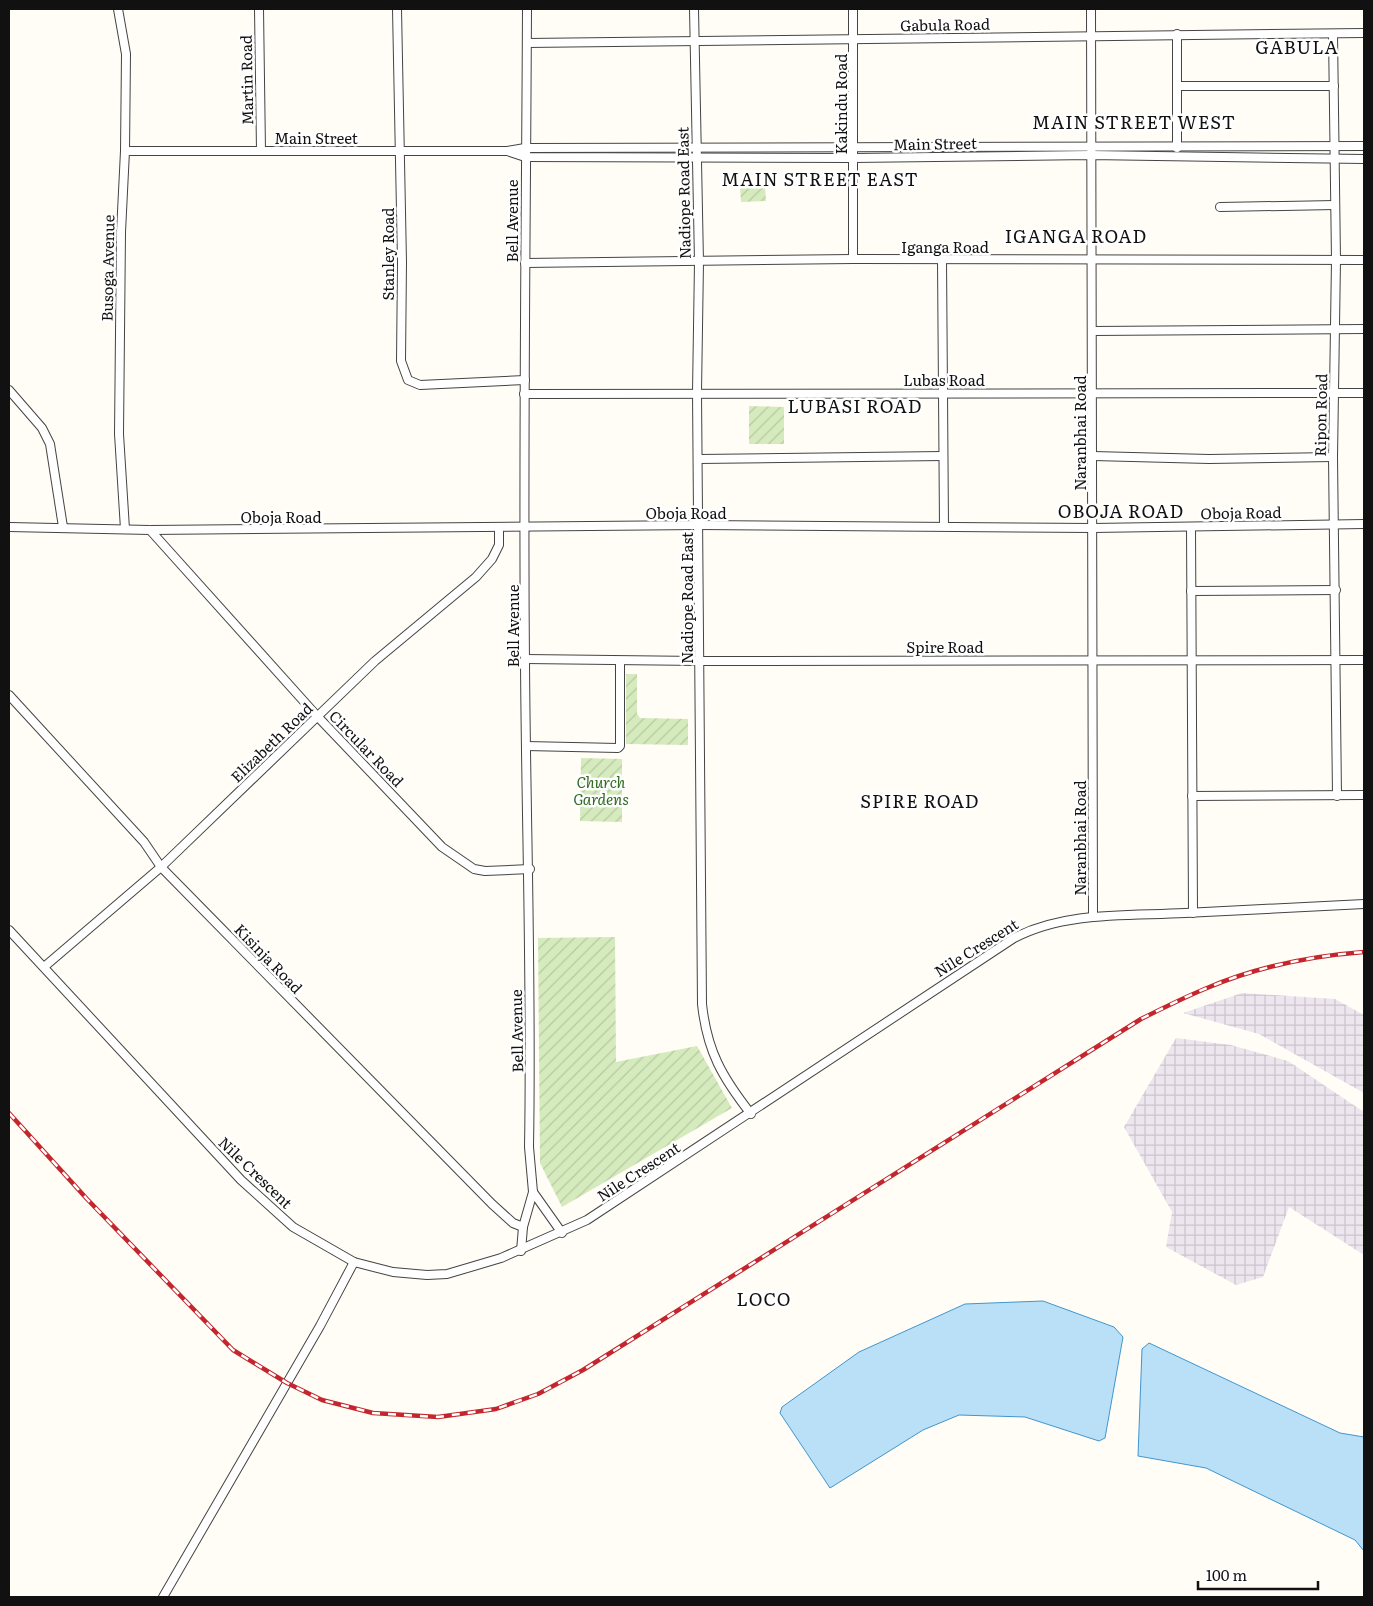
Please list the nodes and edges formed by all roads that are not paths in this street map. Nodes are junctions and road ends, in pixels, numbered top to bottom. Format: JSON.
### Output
{"nodes":[{"id":1,"x":118,"y":9,"type":"edge"},
{"id":2,"x":259,"y":9,"type":"edge"},
{"id":3,"x":397,"y":9,"type":"edge"},
{"id":4,"x":527,"y":9,"type":"edge"},
{"id":5,"x":694,"y":9,"type":"edge"},
{"id":6,"x":853,"y":9,"type":"edge"},
{"id":7,"x":1091,"y":9,"type":"edge"},
{"id":8,"x":1364,"y":33,"type":"edge"},
{"id":9,"x":1091,"y":34,"type":"junction"},
{"id":10,"x":1177,"y":34,"type":"junction"},
{"id":11,"x":1334,"y":34,"type":"junction"},
{"id":12,"x":853,"y":40,"type":"junction"},
{"id":13,"x":694,"y":42,"type":"junction"},
{"id":14,"x":527,"y":43,"type":"junction"},
{"id":15,"x":1177,"y":86,"type":"junction"},
{"id":16,"x":1334,"y":86,"type":"junction"},
{"id":17,"x":1334,"y":146,"type":"junction"},
{"id":18,"x":1364,"y":146,"type":"edge"},
{"id":19,"x":525,"y":148,"type":"junction"},
{"id":20,"x":696,"y":148,"type":"junction"},
{"id":21,"x":853,"y":148,"type":"junction"},
{"id":22,"x":1177,"y":148,"type":"junction"},
{"id":23,"x":125,"y":151,"type":"junction"},
{"id":24,"x":260,"y":151,"type":"junction"},
{"id":25,"x":400,"y":151,"type":"junction"},
{"id":26,"x":507,"y":152,"type":"junction"},
{"id":27,"x":1090,"y":152,"type":"junction"},
{"id":28,"x":525,"y":157,"type":"junction"},
{"id":29,"x":696,"y":158,"type":"junction"},
{"id":30,"x":853,"y":158,"type":"junction"},
{"id":31,"x":1335,"y":158,"type":"junction"},
{"id":32,"x":1364,"y":160,"type":"edge"},
{"id":33,"x":1335,"y":205,"type":"junction"},
{"id":34,"x":1220,"y":207,"type":"dead end"},
{"id":35,"x":853,"y":259,"type":"junction"},
{"id":36,"x":1091,"y":259,"type":"junction"},
{"id":37,"x":942,"y":260,"type":"junction"},
{"id":38,"x":1336,"y":260,"type":"junction"},
{"id":39,"x":1364,"y":260,"type":"edge"},
{"id":40,"x":699,"y":262,"type":"junction"},
{"id":41,"x":525,"y":264,"type":"junction"},
{"id":42,"x":1335,"y":329,"type":"junction"},
{"id":43,"x":1364,"y":329,"type":"edge"},
{"id":44,"x":1092,"y":331,"type":"junction"},
{"id":45,"x":525,"y":380,"type":"junction"},
{"id":46,"x":9,"y":390,"type":"edge"},
{"id":47,"x":698,"y":392,"type":"junction"},
{"id":48,"x":943,"y":392,"type":"junction"},
{"id":49,"x":1092,"y":393,"type":"junction"},
{"id":50,"x":1334,"y":393,"type":"junction"},
{"id":51,"x":1364,"y":393,"type":"edge"},
{"id":52,"x":524,"y":394,"type":"junction"},
{"id":53,"x":943,"y":456,"type":"junction"},
{"id":54,"x":1093,"y":456,"type":"junction"},
{"id":55,"x":1333,"y":457,"type":"junction"},
{"id":56,"x":699,"y":459,"type":"junction"},
{"id":57,"x":1335,"y":524,"type":"junction"},
{"id":58,"x":1364,"y":524,"type":"edge"},
{"id":59,"x":700,"y":525,"type":"junction"},
{"id":60,"x":944,"y":526,"type":"junction"},
{"id":61,"x":9,"y":527,"type":"edge"},
{"id":62,"x":1191,"y":527,"type":"junction"},
{"id":63,"x":63,"y":528,"type":"junction"},
{"id":64,"x":499,"y":528,"type":"junction"},
{"id":65,"x":526,"y":528,"type":"junction"},
{"id":66,"x":1093,"y":528,"type":"junction"},
{"id":67,"x":125,"y":529,"type":"junction"},
{"id":68,"x":150,"y":530,"type":"junction"},
{"id":69,"x":1336,"y":590,"type":"junction"},
{"id":70,"x":1191,"y":591,"type":"junction"},
{"id":71,"x":525,"y":659,"type":"junction"},
{"id":72,"x":1191,"y":659,"type":"junction"},
{"id":73,"x":1093,"y":660,"type":"junction"},
{"id":74,"x":1336,"y":660,"type":"junction"},
{"id":75,"x":1364,"y":660,"type":"edge"},
{"id":76,"x":620,"y":661,"type":"junction"},
{"id":77,"x":700,"y":661,"type":"junction"},
{"id":78,"x":9,"y":695,"type":"edge"},
{"id":79,"x":317,"y":716,"type":"junction"},
{"id":80,"x":526,"y":746,"type":"junction"},
{"id":81,"x":1364,"y":795,"type":"edge"},
{"id":82,"x":1192,"y":796,"type":"junction"},
{"id":83,"x":1337,"y":796,"type":"junction"},
{"id":84,"x":160,"y":867,"type":"junction"},
{"id":85,"x":530,"y":869,"type":"junction"},
{"id":86,"x":1364,"y":904,"type":"edge"},
{"id":87,"x":1193,"y":913,"type":"junction"},
{"id":88,"x":1093,"y":918,"type":"junction"},
{"id":89,"x":9,"y":930,"type":"edge"},
{"id":90,"x":44,"y":967,"type":"junction"},
{"id":91,"x":751,"y":1114,"type":"junction"},
{"id":92,"x":533,"y":1192,"type":"junction"},
{"id":93,"x":523,"y":1227,"type":"junction"},
{"id":94,"x":562,"y":1233,"type":"junction"},
{"id":95,"x":521,"y":1251,"type":"junction"},
{"id":96,"x":354,"y":1262,"type":"junction"},
{"id":97,"x":163,"y":1597,"type":"edge"}],
"edges":[{"from":1,"to":23,"type":"street","name":"Busoga Avenue"},
{"from":2,"to":24,"type":"street","name":"Martin Road"},
{"from":3,"to":25,"type":"street","name":"Stanley Road"},
{"from":4,"to":14,"type":"street","name":"Bell Avenue"},
{"from":5,"to":13,"type":"street","name":"Nadiope Road East"},
{"from":6,"to":12,"type":"street","name":"Kakindu Road"},
{"from":7,"to":9,"type":"street","name":"Naranbhai Road"},
{"from":8,"to":11,"type":"street","name":"Gabula Road"},
{"from":9,"to":10,"type":"street","name":"Gabula Road"},
{"from":9,"to":12,"type":"street","name":"Gabula Road"},
{"from":9,"to":27,"type":"street","name":"Naranbhai Road"},
{"from":10,"to":11,"type":"street","name":"Gabula Road"},
{"from":10,"to":15,"type":"street"},
{"from":11,"to":16,"type":"street","name":"Ripon Road"},
{"from":12,"to":13,"type":"street","name":"Gabula Road"},
{"from":12,"to":21,"type":"street","name":"Kakindu Road"},
{"from":13,"to":14,"type":"street","name":"Gabula Road"},
{"from":13,"to":20,"type":"street","name":"Nadiope Road East"},
{"from":14,"to":19,"type":"street","name":"Bell Avenue"},
{"from":15,"to":16,"type":"street"},
{"from":15,"to":22,"type":"street"},
{"from":16,"to":17,"type":"street","name":"Ripon Road"},
{"from":17,"to":18,"type":"street","name":"Main Street"},
{"from":17,"to":22,"type":"street","name":"Main Street"},
{"from":17,"to":31,"type":"street","name":"Ripon Road"},
{"from":19,"to":20,"type":"street","name":"Main Street"},
{"from":19,"to":26,"type":"street","name":"Main Street"},
{"from":19,"to":28,"type":"street","name":"Bell Avenue"},
{"from":20,"to":21,"type":"street","name":"Main Street"},
{"from":20,"to":29,"type":"street","name":"Nadiope Road East"},
{"from":21,"to":27,"type":"street","name":"Main Street"},
{"from":21,"to":30,"type":"street","name":"Kakindu Road"},
{"from":22,"to":27,"type":"street","name":"Main Street"},
{"from":23,"to":24,"type":"street","name":"Main Street"},
{"from":23,"to":67,"type":"street","name":"Busoga Avenue"},
{"from":24,"to":25,"type":"street","name":"Main Street"},
{"from":25,"to":26,"type":"street","name":"Main Street"},
{"from":25,"to":45,"type":"street","name":"Stanley Road"},
{"from":26,"to":28,"type":"street","name":"Main Street"},
{"from":27,"to":30,"type":"street","name":"Main Street"},
{"from":27,"to":31,"type":"street","name":"Main Street"},
{"from":27,"to":36,"type":"street","name":"Naranbhai Road"},
{"from":28,"to":29,"type":"street","name":"Main Street"},
{"from":28,"to":41,"type":"street","name":"Bell Avenue"},
{"from":29,"to":30,"type":"street","name":"Main Street"},
{"from":29,"to":40,"type":"street","name":"Nadiope Road East"},
{"from":30,"to":35,"type":"street","name":"Kakindu Road"},
{"from":31,"to":32,"type":"street","name":"Main Street"},
{"from":31,"to":33,"type":"street","name":"Ripon Road"},
{"from":33,"to":34,"type":"street"},
{"from":33,"to":38,"type":"street","name":"Ripon Road"},
{"from":35,"to":37,"type":"street","name":"Iganga Road"},
{"from":35,"to":40,"type":"street","name":"Iganga Road"},
{"from":36,"to":37,"type":"street","name":"Iganga Road"},
{"from":36,"to":38,"type":"street","name":"Iganga Road"},
{"from":36,"to":44,"type":"street","name":"Naranbhai Road"},
{"from":37,"to":48,"type":"street"},
{"from":38,"to":39,"type":"street","name":"Iganga Road"},
{"from":38,"to":42,"type":"street","name":"Ripon Road"},
{"from":40,"to":41,"type":"street","name":"Iganga Road"},
{"from":40,"to":47,"type":"street","name":"Nadiope Road East"},
{"from":41,"to":45,"type":"street","name":"Bell Avenue"},
{"from":42,"to":43,"type":"street"},
{"from":42,"to":44,"type":"street"},
{"from":42,"to":50,"type":"street","name":"Ripon Road"},
{"from":44,"to":49,"type":"street","name":"Naranbhai Road"},
{"from":45,"to":52,"type":"street","name":"Bell Avenue"},
{"from":46,"to":63,"type":"street"},
{"from":47,"to":48,"type":"street","name":"Lubas Road"},
{"from":47,"to":52,"type":"street","name":"Lubas Road"},
{"from":47,"to":56,"type":"street","name":"Nadiope Road East"},
{"from":48,"to":49,"type":"street","name":"Lubas Road"},
{"from":48,"to":53,"type":"street"},
{"from":49,"to":50,"type":"street","name":"Lubas Road"},
{"from":49,"to":54,"type":"street","name":"Naranbhai Road"},
{"from":50,"to":51,"type":"street","name":"Lubas Road"},
{"from":50,"to":55,"type":"street","name":"Ripon Road"},
{"from":52,"to":65,"type":"street","name":"Bell Avenue"},
{"from":53,"to":56,"type":"street"},
{"from":53,"to":60,"type":"street"},
{"from":54,"to":55,"type":"street"},
{"from":54,"to":66,"type":"street","name":"Naranbhai Road"},
{"from":55,"to":57,"type":"street","name":"Ripon Road"},
{"from":56,"to":59,"type":"street","name":"Nadiope Road East"},
{"from":57,"to":58,"type":"street","name":"Oboja Road"},
{"from":57,"to":62,"type":"street","name":"Oboja Road"},
{"from":57,"to":69,"type":"street","name":"Ripon Road"},
{"from":59,"to":60,"type":"street","name":"Oboja Road"},
{"from":59,"to":65,"type":"street","name":"Oboja Road"},
{"from":59,"to":77,"type":"street","name":"Nadiope Road East"},
{"from":60,"to":66,"type":"street","name":"Oboja Road"},
{"from":61,"to":63,"type":"street","name":"Oboja Road"},
{"from":62,"to":66,"type":"street","name":"Oboja Road"},
{"from":62,"to":70,"type":"street"},
{"from":63,"to":67,"type":"street","name":"Oboja Road"},
{"from":64,"to":65,"type":"street","name":"Oboja Road"},
{"from":64,"to":68,"type":"street","name":"Oboja Road"},
{"from":64,"to":79,"type":"street","name":"Elizabeth Road"},
{"from":65,"to":71,"type":"street","name":"Bell Avenue"},
{"from":66,"to":73,"type":"street","name":"Naranbhai Road"},
{"from":67,"to":68,"type":"street","name":"Oboja Road"},
{"from":68,"to":79,"type":"street","name":"Circular Road"},
{"from":69,"to":70,"type":"street"},
{"from":69,"to":74,"type":"street","name":"Ripon Road"},
{"from":70,"to":72,"type":"street"},
{"from":71,"to":76,"type":"street","name":"Spire Road"},
{"from":71,"to":80,"type":"street","name":"Bell Avenue"},
{"from":72,"to":73,"type":"street","name":"Spire Road"},
{"from":72,"to":74,"type":"street","name":"Spire Road"},
{"from":72,"to":82,"type":"street"},
{"from":73,"to":77,"type":"street","name":"Spire Road"},
{"from":73,"to":88,"type":"street","name":"Naranbhai Road"},
{"from":74,"to":75,"type":"street","name":"Spire Road"},
{"from":74,"to":83,"type":"street","name":"Ripon Road"},
{"from":76,"to":77,"type":"street","name":"Spire Road"},
{"from":76,"to":80,"type":"street"},
{"from":77,"to":91,"type":"street","name":"Nadiope Road East"},
{"from":78,"to":84,"type":"street","name":"Kisinja Road"},
{"from":79,"to":84,"type":"street","name":"Elizabeth Road"},
{"from":79,"to":85,"type":"street","name":"Circular Road"},
{"from":80,"to":85,"type":"street","name":"Bell Avenue"},
{"from":81,"to":83,"type":"street"},
{"from":82,"to":83,"type":"street"},
{"from":82,"to":87,"type":"street"},
{"from":84,"to":90,"type":"street","name":"Elizabeth Road"},
{"from":84,"to":93,"type":"street","name":"Kisinja Road"},
{"from":85,"to":92,"type":"street","name":"Bell Avenue"},
{"from":86,"to":87,"type":"street","name":"Nile Crescent"},
{"from":87,"to":88,"type":"street","name":"Nile Crescent"},
{"from":88,"to":91,"type":"street","name":"Nile Crescent"},
{"from":89,"to":90,"type":"street","name":"Nile Crescent"},
{"from":90,"to":96,"type":"street","name":"Nile Crescent"},
{"from":91,"to":94,"type":"street","name":"Nile Crescent"},
{"from":92,"to":93,"type":"street"},
{"from":92,"to":94,"type":"street","name":"Bell Avenue"},
{"from":93,"to":95,"type":"street"},
{"from":94,"to":95,"type":"street","name":"Nile Crescent"},
{"from":95,"to":96,"type":"street","name":"Nile Crescent"},
{"from":96,"to":97,"type":"street"}]}
